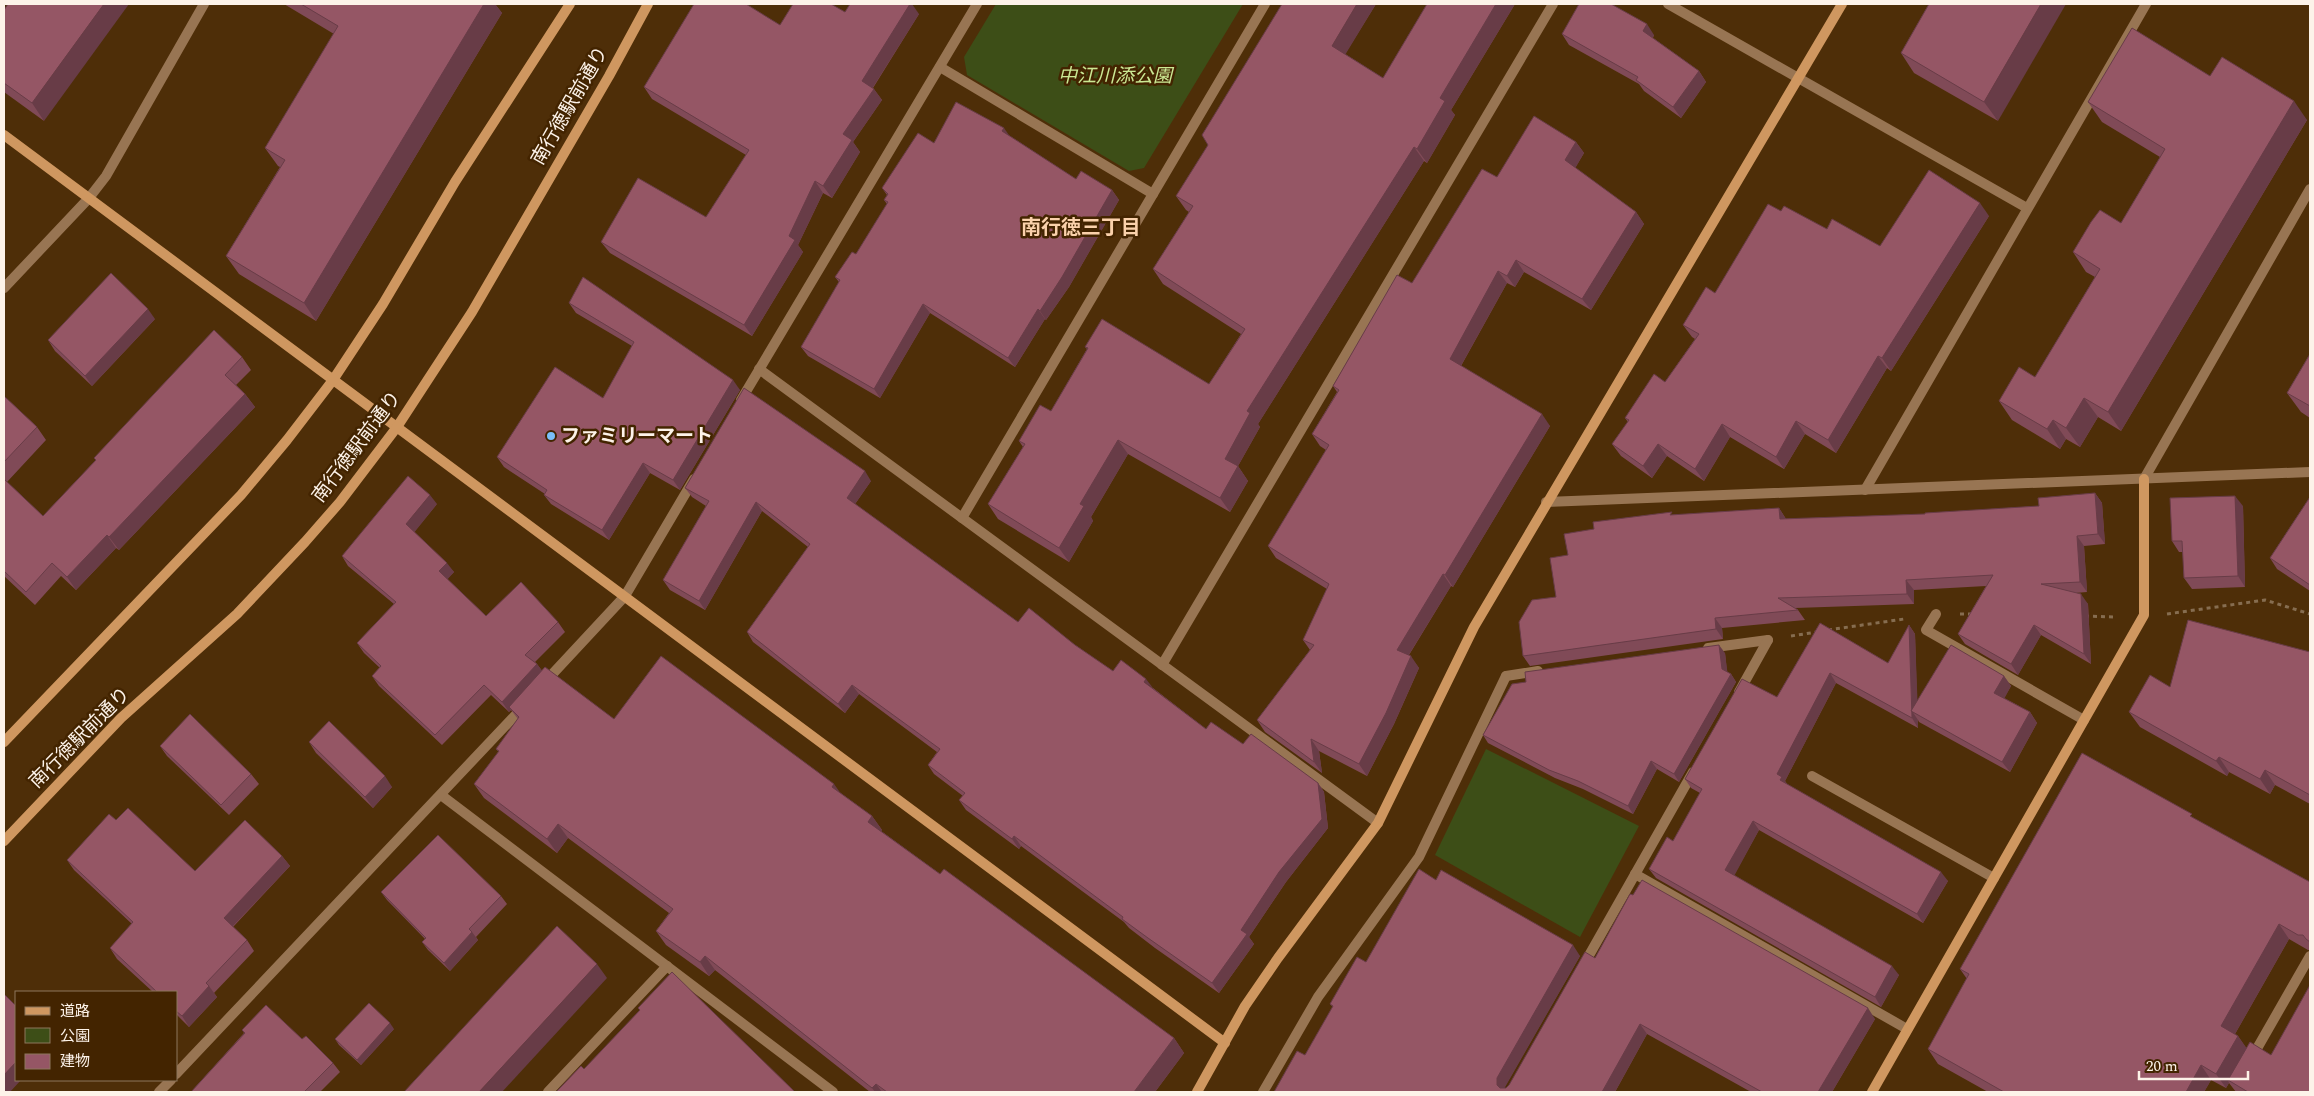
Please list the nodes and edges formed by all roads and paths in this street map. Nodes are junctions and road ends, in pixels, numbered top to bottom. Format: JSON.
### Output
{"nodes":[{"id":1,"x":204,"y":4,"type":"edge"},
{"id":2,"x":570,"y":4,"type":"edge"},
{"id":3,"x":648,"y":4,"type":"edge"},
{"id":4,"x":977,"y":4,"type":"edge"},
{"id":5,"x":1265,"y":4,"type":"edge"},
{"id":6,"x":1553,"y":4,"type":"edge"},
{"id":7,"x":1668,"y":4,"type":"edge"},
{"id":8,"x":1842,"y":4,"type":"edge"},
{"id":9,"x":2146,"y":4,"type":"edge"},
{"id":10,"x":940,"y":68,"type":"junction"},
{"id":11,"x":1798,"y":78,"type":"junction"},
{"id":12,"x":4,"y":135,"type":"edge"},
{"id":13,"x":2310,"y":189,"type":"edge"},
{"id":14,"x":1153,"y":194,"type":"junction"},
{"id":15,"x":89,"y":198,"type":"junction"},
{"id":16,"x":2027,"y":208,"type":"junction"},
{"id":17,"x":4,"y":288,"type":"edge"},
{"id":18,"x":759,"y":369,"type":"junction"},
{"id":19,"x":333,"y":380,"type":"junction"},
{"id":20,"x":735,"y":410,"type":"edge"},
{"id":21,"x":397,"y":427,"type":"junction"},
{"id":22,"x":701,"y":468,"type":"edge"},
{"id":23,"x":2310,"y":472,"type":"edge"},
{"id":24,"x":2144,"y":479,"type":"junction"},
{"id":25,"x":1865,"y":490,"type":"junction"},
{"id":26,"x":1546,"y":502,"type":"junction"},
{"id":27,"x":962,"y":518,"type":"junction"},
{"id":28,"x":625,"y":596,"type":"junction"},
{"id":29,"x":1936,"y":614,"type":"dead end"},
{"id":30,"x":2310,"y":614,"type":"edge"},
{"id":31,"x":2142,"y":618,"type":"junction"},
{"id":32,"x":1700,"y":649,"type":"edge"},
{"id":33,"x":1162,"y":665,"type":"junction"},
{"id":34,"x":1545,"y":670,"type":"edge"},
{"id":35,"x":1732,"y":704,"type":"edge"},
{"id":36,"x":2084,"y":720,"type":"junction"},
{"id":37,"x":4,"y":742,"type":"edge"},
{"id":38,"x":1698,"y":763,"type":"edge"},
{"id":39,"x":1812,"y":776,"type":"dead end"},
{"id":40,"x":441,"y":795,"type":"junction"},
{"id":41,"x":1378,"y":823,"type":"junction"},
{"id":42,"x":4,"y":841,"type":"edge"},
{"id":43,"x":1635,"y":874,"type":"junction"},
{"id":44,"x":1994,"y":878,"type":"junction"},
{"id":45,"x":2310,"y":956,"type":"edge"},
{"id":46,"x":667,"y":966,"type":"junction"},
{"id":47,"x":1577,"y":974,"type":"edge"},
{"id":48,"x":1907,"y":1030,"type":"junction"},
{"id":49,"x":1225,"y":1042,"type":"junction"},
{"id":50,"x":2247,"y":1067,"type":"edge"},
{"id":51,"x":178,"y":1072,"type":"edge"},
{"id":52,"x":169,"y":1081,"type":"edge"},
{"id":53,"x":159,"y":1092,"type":"edge"},
{"id":54,"x":548,"y":1092,"type":"edge"},
{"id":55,"x":833,"y":1092,"type":"edge"},
{"id":56,"x":1197,"y":1092,"type":"edge"},
{"id":57,"x":1263,"y":1092,"type":"edge"},
{"id":58,"x":1872,"y":1092,"type":"edge"}],
"edges":[{"from":1,"to":15,"type":"street"},
{"from":2,"to":19,"type":"street"},
{"from":3,"to":21,"type":"street","name":"南行徳駅前通り"},
{"from":4,"to":10,"type":"street"},
{"from":5,"to":14,"type":"street"},
{"from":6,"to":33,"type":"street"},
{"from":7,"to":11,"type":"street"},
{"from":8,"to":11,"type":"street"},
{"from":9,"to":16,"type":"street"},
{"from":10,"to":14,"type":"street"},
{"from":10,"to":18,"type":"street"},
{"from":11,"to":16,"type":"street"},
{"from":11,"to":26,"type":"street"},
{"from":12,"to":15,"type":"street"},
{"from":13,"to":24,"type":"street"},
{"from":14,"to":27,"type":"street"},
{"from":15,"to":17,"type":"street"},
{"from":15,"to":19,"type":"street"},
{"from":16,"to":25,"type":"street"},
{"from":18,"to":20,"type":"street"},
{"from":18,"to":27,"type":"street"},
{"from":19,"to":21,"type":"street"},
{"from":19,"to":37,"type":"street"},
{"from":21,"to":28,"type":"street"},
{"from":21,"to":42,"type":"street","name":"南行徳駅前通り"},
{"from":22,"to":28,"type":"street"},
{"from":23,"to":24,"type":"street"},
{"from":24,"to":25,"type":"street"},
{"from":24,"to":31,"type":"street"},
{"from":25,"to":26,"type":"street"},
{"from":26,"to":41,"type":"street"},
{"from":27,"to":33,"type":"street"},
{"from":28,"to":40,"type":"street"},
{"from":28,"to":49,"type":"street"},
{"from":29,"to":36,"type":"street"},
{"from":30,"to":31,"type":"path"},
{"from":31,"to":36,"type":"street"},
{"from":32,"to":35,"type":"street"},
{"from":33,"to":41,"type":"street"},
{"from":34,"to":57,"type":"street"},
{"from":36,"to":44,"type":"street"},
{"from":38,"to":43,"type":"street"},
{"from":39,"to":44,"type":"street"},
{"from":40,"to":46,"type":"street"},
{"from":40,"to":51,"type":"street"},
{"from":41,"to":49,"type":"street"},
{"from":43,"to":47,"type":"street"},
{"from":43,"to":48,"type":"street"},
{"from":44,"to":48,"type":"street"},
{"from":45,"to":50,"type":"street"},
{"from":46,"to":54,"type":"street"},
{"from":46,"to":55,"type":"street"},
{"from":48,"to":58,"type":"street"},
{"from":49,"to":56,"type":"street"},
{"from":52,"to":53,"type":"street"}]}
